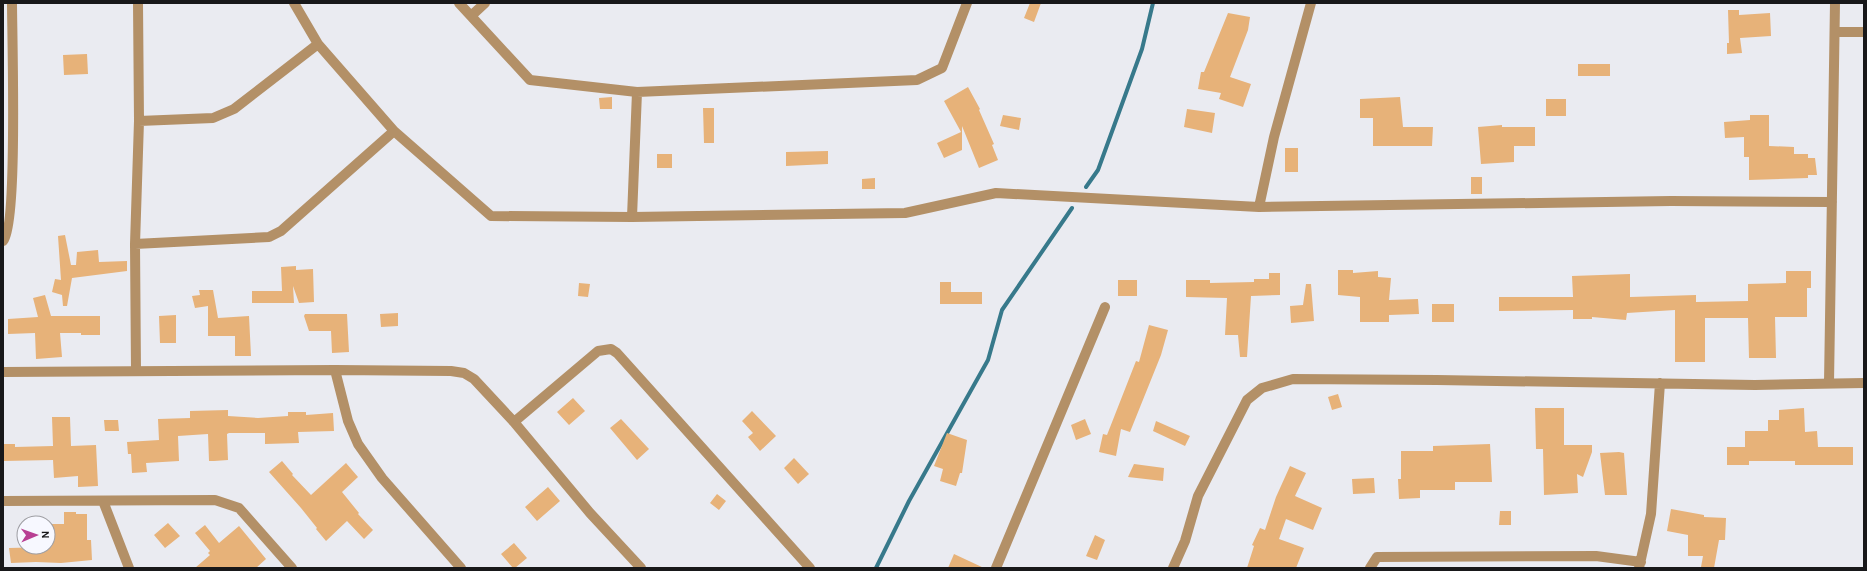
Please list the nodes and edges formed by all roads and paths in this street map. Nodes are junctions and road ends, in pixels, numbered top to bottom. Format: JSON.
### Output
{"nodes":[{"id":1,"x":12,"y":3,"type":"edge"},
{"id":2,"x":138,"y":3,"type":"edge"},
{"id":3,"x":294,"y":3,"type":"edge"},
{"id":4,"x":459,"y":3,"type":"edge"},
{"id":5,"x":484,"y":3,"type":"edge"},
{"id":6,"x":967,"y":3,"type":"edge"},
{"id":7,"x":1311,"y":3,"type":"edge"},
{"id":8,"x":1835,"y":3,"type":"edge"},
{"id":9,"x":470,"y":16,"type":"junction"},
{"id":10,"x":1835,"y":32,"type":"junction"},
{"id":11,"x":1864,"y":32,"type":"edge"},
{"id":12,"x":318,"y":44,"type":"junction"},
{"id":13,"x":636,"y":92,"type":"junction"},
{"id":14,"x":139,"y":121,"type":"junction"},
{"id":15,"x":394,"y":131,"type":"junction"},
{"id":16,"x":1832,"y":202,"type":"junction"},
{"id":17,"x":1259,"y":207,"type":"junction"},
{"id":18,"x":632,"y":218,"type":"junction"},
{"id":19,"x":3,"y":240,"type":"edge"},
{"id":20,"x":134,"y":244,"type":"junction"},
{"id":21,"x":1105,"y":307,"type":"dead end"},
{"id":22,"x":335,"y":370,"type":"junction"},
{"id":23,"x":136,"y":371,"type":"junction"},
{"id":24,"x":3,"y":372,"type":"edge"},
{"id":25,"x":1660,"y":383,"type":"junction"},
{"id":26,"x":1829,"y":383,"type":"junction"},
{"id":27,"x":1864,"y":383,"type":"edge"},
{"id":28,"x":514,"y":422,"type":"junction"},
{"id":29,"x":3,"y":501,"type":"edge"},
{"id":30,"x":103,"y":501,"type":"junction"},
{"id":31,"x":1490,"y":557,"type":"junction"},
{"id":32,"x":1640,"y":565,"type":"edge"},
{"id":33,"x":129,"y":568,"type":"edge"},
{"id":34,"x":292,"y":568,"type":"edge"},
{"id":35,"x":462,"y":568,"type":"edge"},
{"id":36,"x":641,"y":568,"type":"edge"},
{"id":37,"x":810,"y":568,"type":"edge"},
{"id":38,"x":996,"y":568,"type":"edge"},
{"id":39,"x":1174,"y":568,"type":"edge"},
{"id":40,"x":1370,"y":568,"type":"edge"},
{"id":41,"x":1488,"y":568,"type":"edge"}],
"edges":[{"from":1,"to":19,"type":"street"},
{"from":2,"to":14,"type":"street"},
{"from":3,"to":12,"type":"street"},
{"from":4,"to":9,"type":"street"},
{"from":5,"to":9,"type":"street"},
{"from":6,"to":13,"type":"street"},
{"from":7,"to":17,"type":"street"},
{"from":8,"to":10,"type":"street"},
{"from":9,"to":13,"type":"street"},
{"from":10,"to":11,"type":"street"},
{"from":10,"to":16,"type":"street"},
{"from":12,"to":14,"type":"street"},
{"from":12,"to":15,"type":"street"},
{"from":13,"to":18,"type":"street"},
{"from":14,"to":20,"type":"street"},
{"from":15,"to":18,"type":"street"},
{"from":15,"to":20,"type":"street"},
{"from":16,"to":17,"type":"street"},
{"from":16,"to":26,"type":"street"},
{"from":17,"to":18,"type":"street"},
{"from":20,"to":23,"type":"street"},
{"from":21,"to":38,"type":"street"},
{"from":22,"to":23,"type":"street"},
{"from":22,"to":28,"type":"street"},
{"from":22,"to":35,"type":"street"},
{"from":23,"to":24,"type":"street"},
{"from":25,"to":26,"type":"street"},
{"from":25,"to":32,"type":"street"},
{"from":25,"to":39,"type":"street"},
{"from":26,"to":27,"type":"street"},
{"from":28,"to":36,"type":"street"},
{"from":28,"to":37,"type":"street"},
{"from":29,"to":30,"type":"street"},
{"from":30,"to":33,"type":"street"},
{"from":30,"to":34,"type":"street"},
{"from":31,"to":32,"type":"street"},
{"from":31,"to":40,"type":"street"},
{"from":31,"to":41,"type":"street"}]}
